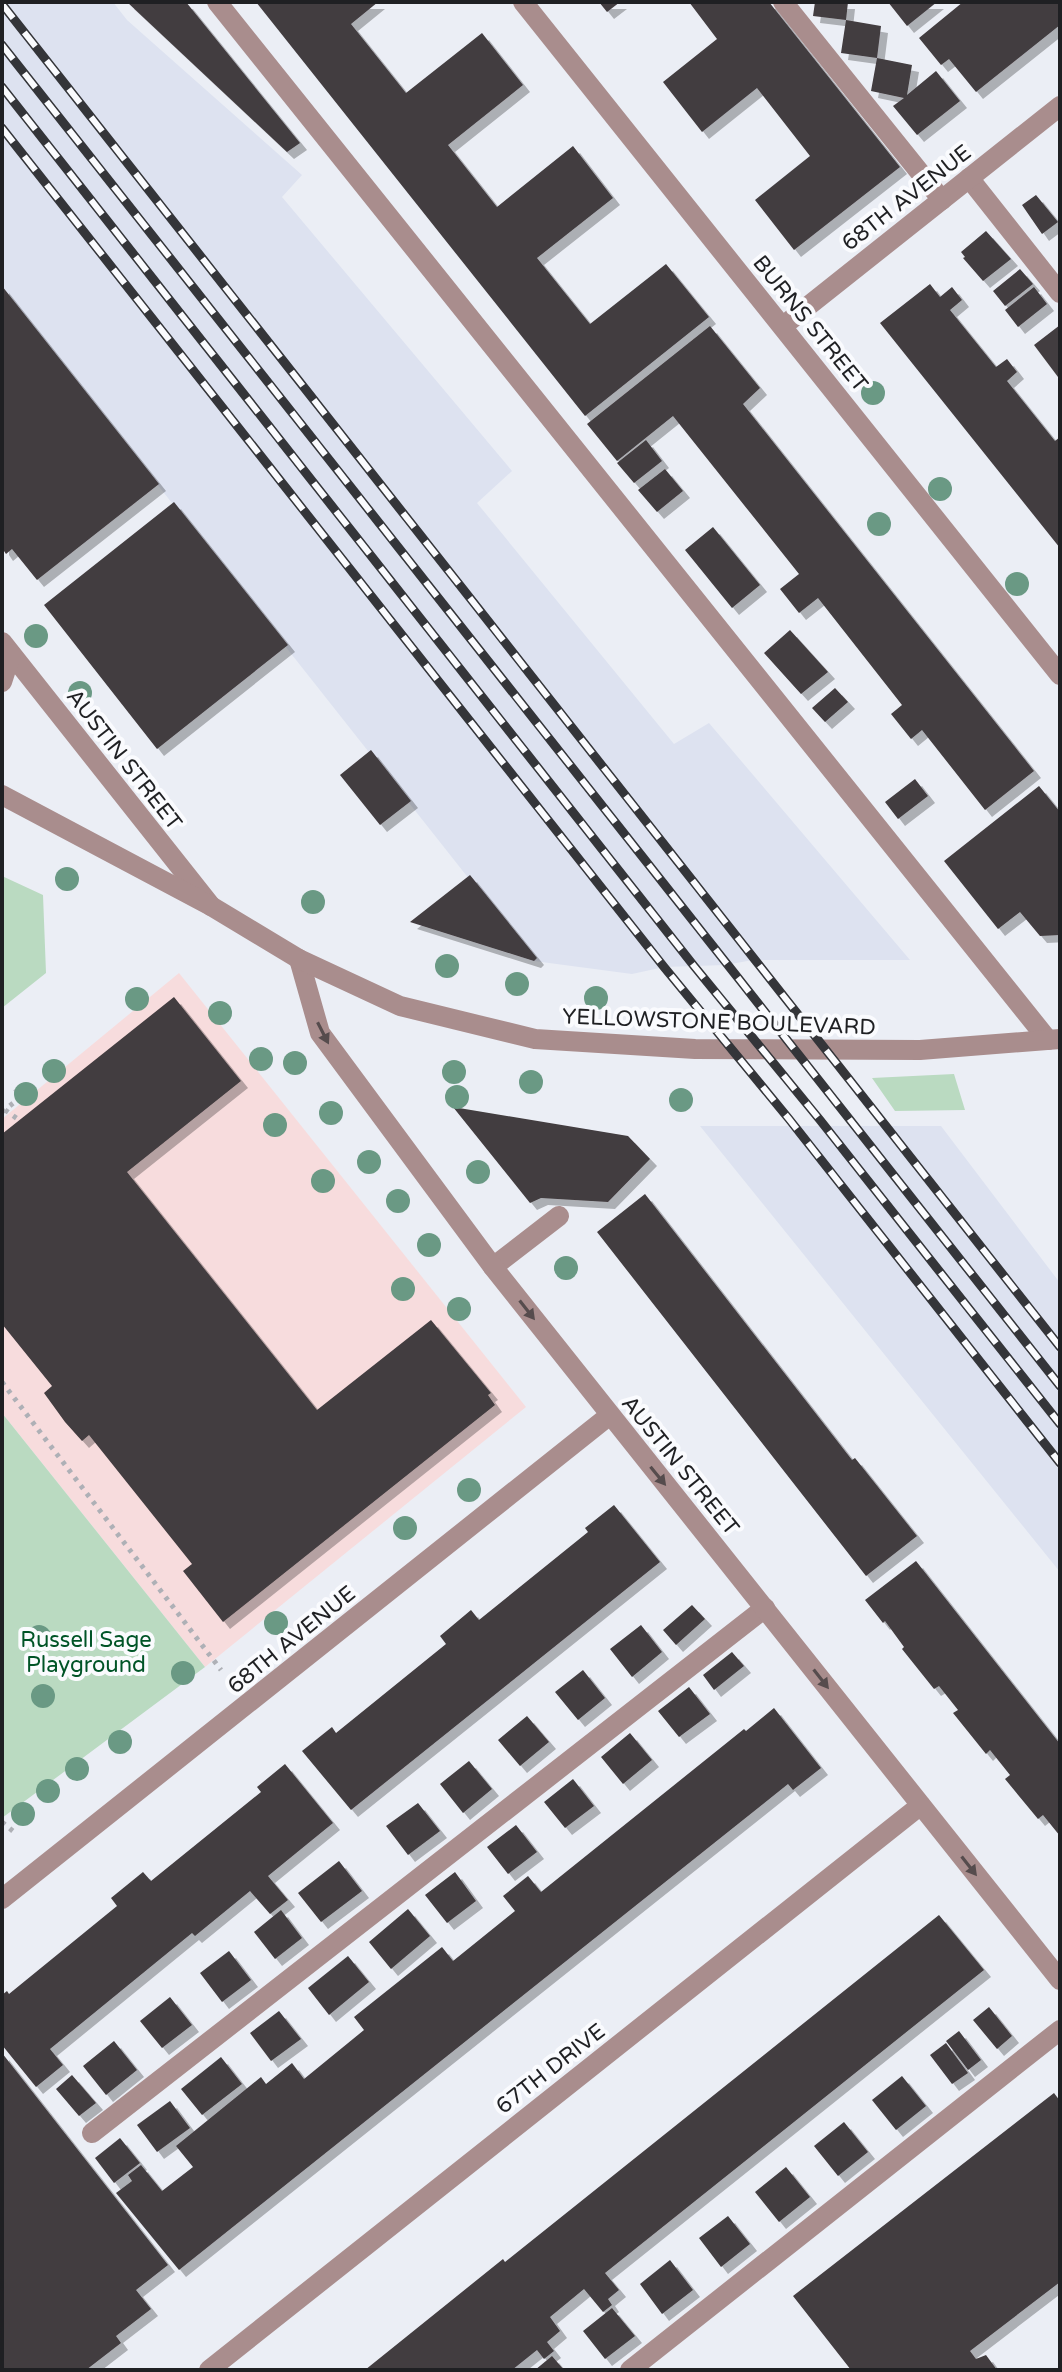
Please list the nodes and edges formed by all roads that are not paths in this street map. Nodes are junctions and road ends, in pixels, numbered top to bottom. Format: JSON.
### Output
{"nodes":[{"id":1,"x":217,"y":2,"type":"edge"},
{"id":2,"x":523,"y":2,"type":"edge"},
{"id":3,"x":783,"y":2,"type":"edge"},
{"id":4,"x":1060,"y":106,"type":"edge"},
{"id":5,"x":969,"y":178,"type":"junction"},
{"id":6,"x":942,"y":200,"type":"junction"},
{"id":7,"x":1060,"y":293,"type":"edge"},
{"id":8,"x":783,"y":326,"type":"junction"},
{"id":9,"x":7,"y":648,"type":"edge"},
{"id":10,"x":1060,"y":675,"type":"edge"},
{"id":11,"x":2,"y":682,"type":"edge"},
{"id":12,"x":2,"y":795,"type":"edge"},
{"id":13,"x":211,"y":906,"type":"junction"},
{"id":14,"x":299,"y":959,"type":"junction"},
{"id":15,"x":1054,"y":1040,"type":"edge"},
{"id":16,"x":559,"y":1216,"type":"dead end"},
{"id":17,"x":493,"y":1267,"type":"junction"},
{"id":18,"x":610,"y":1415,"type":"junction"},
{"id":19,"x":765,"y":1608,"type":"junction"},
{"id":20,"x":921,"y":1805,"type":"junction"},
{"id":21,"x":2,"y":1899,"type":"edge"},
{"id":22,"x":1060,"y":1980,"type":"edge"},
{"id":23,"x":1060,"y":2030,"type":"edge"},
{"id":24,"x":92,"y":2133,"type":"dead end"},
{"id":25,"x":209,"y":2370,"type":"edge"},
{"id":26,"x":630,"y":2370,"type":"edge"}],
"edges":[{"from":1,"to":15,"type":"street"},
{"from":2,"to":8,"type":"street","name":"BURNS STREET"},
{"from":3,"to":6,"type":"street"},
{"from":4,"to":5,"type":"street","name":"68TH AVENUE"},
{"from":5,"to":6,"type":"street","name":"68TH AVENUE"},
{"from":5,"to":7,"type":"street"},
{"from":6,"to":8,"type":"street","name":"68TH AVENUE"},
{"from":8,"to":10,"type":"street","name":"BURNS STREET"},
{"from":9,"to":11,"type":"street"},
{"from":9,"to":13,"type":"street","name":"AUSTIN STREET"},
{"from":12,"to":13,"type":"street","name":"YELLOWSTONE BOULEVARD"},
{"from":13,"to":14,"type":"street","name":"YELLOWSTONE BOULEVARD"},
{"from":14,"to":15,"type":"street","name":"YELLOWSTONE BOULEVARD"},
{"from":14,"to":17,"type":"street","name":"AUSTIN STREET","one_way":true},
{"from":16,"to":17,"type":"street"},
{"from":17,"to":18,"type":"street","name":"AUSTIN STREET","one_way":true},
{"from":18,"to":19,"type":"street","name":"AUSTIN STREET","one_way":true},
{"from":18,"to":21,"type":"street","name":"68TH AVENUE"},
{"from":19,"to":20,"type":"street","name":"AUSTIN STREET","one_way":true},
{"from":19,"to":24,"type":"street"},
{"from":20,"to":22,"type":"street","name":"AUSTIN STREET","one_way":true},
{"from":20,"to":25,"type":"street","name":"67TH DRIVE"},
{"from":23,"to":26,"type":"street"}]}
